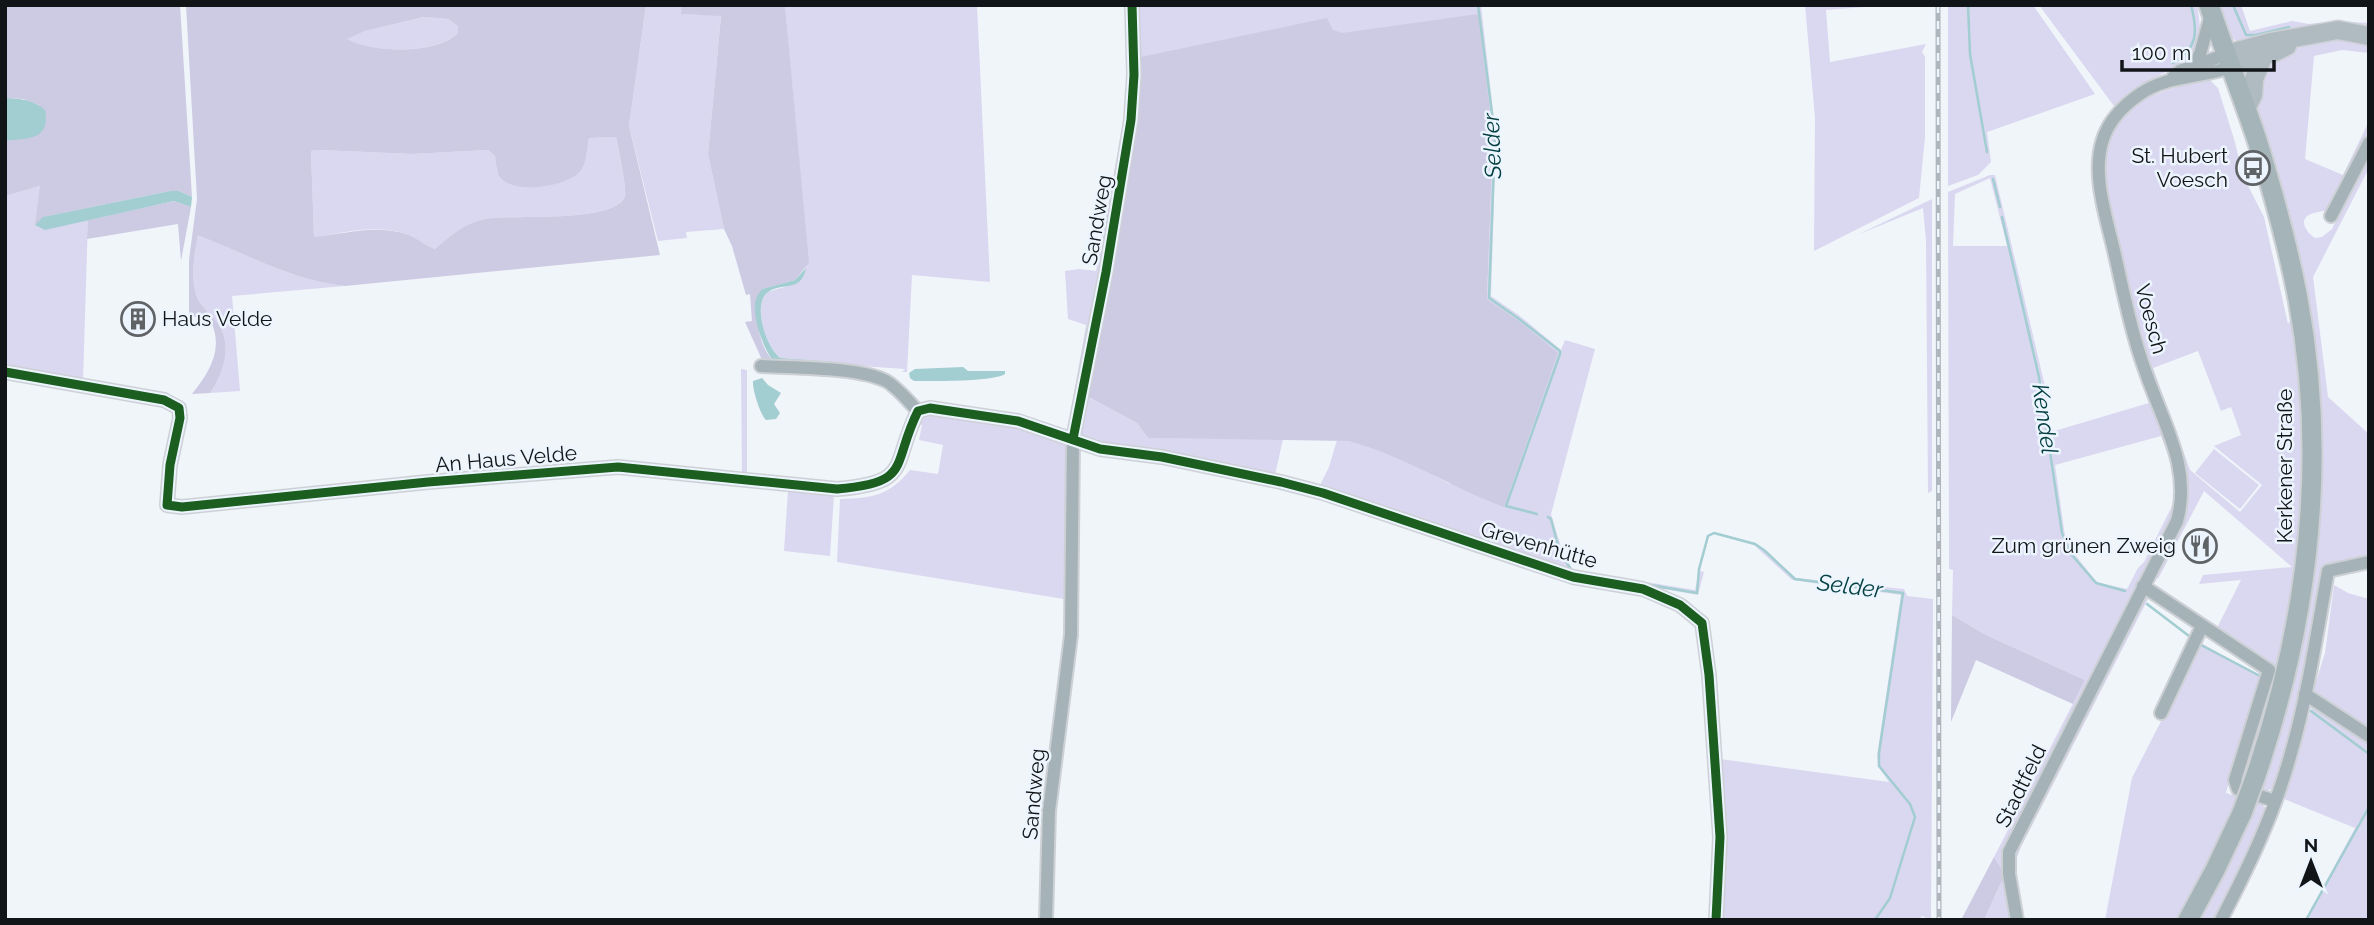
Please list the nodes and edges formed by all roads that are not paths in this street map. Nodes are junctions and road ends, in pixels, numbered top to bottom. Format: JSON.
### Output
{"nodes":[{"id":1,"x":1132,"y":5,"type":"edge"},
{"id":2,"x":2211,"y":8,"type":"edge"},
{"id":3,"x":2304,"y":36,"type":"junction"},
{"id":4,"x":2369,"y":36,"type":"edge"},
{"id":5,"x":2263,"y":57,"type":"junction"},
{"id":6,"x":2229,"y":60,"type":"junction"},
{"id":7,"x":2192,"y":67,"type":"junction"},
{"id":8,"x":2169,"y":80,"type":"junction"},
{"id":9,"x":2246,"y":109,"type":"junction"},
{"id":10,"x":2369,"y":143,"type":"edge"},
{"id":11,"x":2332,"y":216,"type":"dead end"},
{"id":12,"x":761,"y":366,"type":"dead end"},
{"id":13,"x":5,"y":372,"type":"edge"},
{"id":14,"x":918,"y":411,"type":"junction"},
{"id":15,"x":1073,"y":439,"type":"junction"},
{"id":16,"x":2369,"y":562,"type":"edge"},
{"id":17,"x":2143,"y":586,"type":"junction"},
{"id":18,"x":2202,"y":626,"type":"junction"},
{"id":19,"x":2305,"y":694,"type":"junction"},
{"id":20,"x":2078,"y":713,"type":"joint"},
{"id":21,"x":2161,"y":713,"type":"dead end"},
{"id":22,"x":2369,"y":736,"type":"edge"},
{"id":23,"x":2274,"y":801,"type":"junction"},
{"id":24,"x":1045,"y":920,"type":"edge"},
{"id":25,"x":1716,"y":920,"type":"edge"},
{"id":26,"x":2017,"y":920,"type":"edge"},
{"id":27,"x":2188,"y":920,"type":"edge"},
{"id":28,"x":2221,"y":920,"type":"edge"}],
"edges":[{"from":1,"to":15,"type":"street","name":"Sandweg"},
{"from":2,"to":6,"type":"main road","name":"Kerkener Straße"},
{"from":2,"to":7,"type":"street"},
{"from":3,"to":4,"type":"street"},
{"from":3,"to":5,"type":"street"},
{"from":3,"to":6,"type":"street"},
{"from":5,"to":6,"type":"street"},
{"from":5,"to":9,"type":"street"},
{"from":6,"to":7,"type":"street","name":"Voesch"},
{"from":6,"to":8,"type":"street","name":"Voesch"},
{"from":6,"to":9,"type":"main road","name":"Kerkener Straße"},
{"from":7,"to":8,"type":"street","name":"Voesch"},
{"from":8,"to":17,"type":"street","name":"Voesch"},
{"from":9,"to":27,"type":"main road","name":"Kerkener Straße","bridge":true},
{"from":10,"to":11,"type":"street"},
{"from":12,"to":14,"type":"street"},
{"from":13,"to":14,"type":"street","name":"An Haus Velde"},
{"from":14,"to":15,"type":"street"},
{"from":15,"to":24,"type":"street","name":"Sandweg"},
{"from":15,"to":25,"type":"street","name":"Grevenhütte"},
{"from":16,"to":19,"type":"street"},
{"from":17,"to":18,"type":"street"},
{"from":17,"to":20,"type":"street","name":"Voesch"},
{"from":18,"to":21,"type":"street"},
{"from":18,"to":23,"type":"street"},
{"from":19,"to":22,"type":"street"},
{"from":19,"to":23,"type":"street"},
{"from":20,"to":26,"type":"street","name":"Stadtfeld"},
{"from":23,"to":28,"type":"street"}]}
